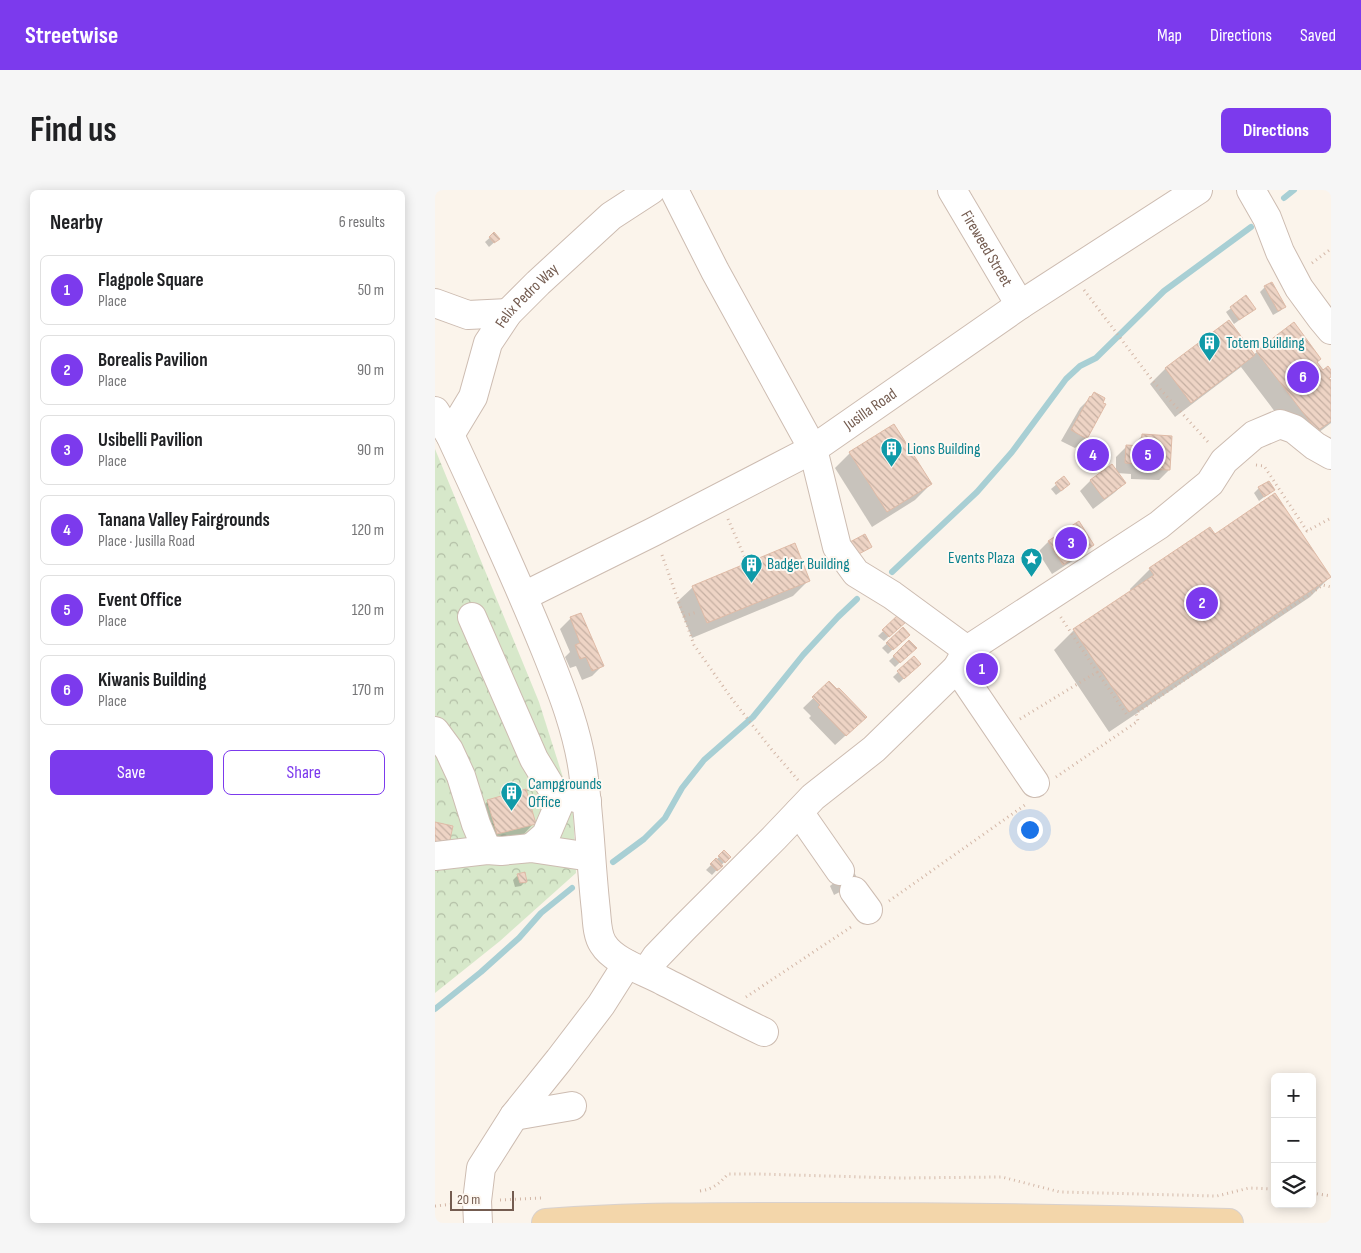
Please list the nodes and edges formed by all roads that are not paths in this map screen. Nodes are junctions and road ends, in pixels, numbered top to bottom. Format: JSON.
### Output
{"nodes":[{"id":1,"x":651,"y":190,"type":"edge"},
{"id":2,"x":674,"y":190,"type":"edge"},
{"id":3,"x":952,"y":190,"type":"edge"},
{"id":4,"x":1198,"y":190,"type":"edge"},
{"id":5,"x":1251,"y":190,"type":"edge"},
{"id":6,"x":435,"y":303,"type":"edge"},
{"id":7,"x":1020,"y":305,"type":"junction"},
{"id":8,"x":508,"y":313,"type":"junction"},
{"id":9,"x":1326,"y":314,"type":"edge"},
{"id":10,"x":435,"y":411,"type":"edge"},
{"id":11,"x":450,"y":435,"type":"junction"},
{"id":12,"x":813,"y":449,"type":"junction"},
{"id":13,"x":1331,"y":455,"type":"edge"},
{"id":14,"x":524,"y":596,"type":"junction"},
{"id":15,"x":472,"y":617,"type":"dead end"},
{"id":16,"x":962,"y":659,"type":"junction"},
{"id":17,"x":435,"y":731,"type":"edge"},
{"id":18,"x":1045,"y":780,"type":"road end"},
{"id":19,"x":575,"y":798,"type":"junction"},
{"id":20,"x":806,"y":805,"type":"junction"},
{"id":21,"x":531,"y":848,"type":"junction"},
{"id":22,"x":487,"y":850,"type":"junction"},
{"id":23,"x":435,"y":856,"type":"edge"},
{"id":24,"x":591,"y":857,"type":"junction"},
{"id":25,"x":854,"y":891,"type":"dead end"},
{"id":26,"x":637,"y":968,"type":"junction"},
{"id":27,"x":764,"y":1032,"type":"dead end"},
{"id":28,"x":572,"y":1106,"type":"dead end"},
{"id":29,"x":514,"y":1116,"type":"junction"},
{"id":30,"x":545,"y":1210,"type":"edge"},
{"id":31,"x":477,"y":1212,"type":"edge"},
{"id":32,"x":755,"y":1220,"type":"edge"},
{"id":33,"x":1229,"y":1223,"type":"edge"}],
"edges":[{"from":1,"to":8,"type":"street","name":"Felix Pedro Way"},
{"from":2,"to":12,"type":"street"},
{"from":3,"to":7,"type":"street","name":"Fireweed Street"},
{"from":4,"to":7,"type":"street","name":"Jusilla Road"},
{"from":5,"to":9,"type":"street"},
{"from":6,"to":8,"type":"street"},
{"from":7,"to":12,"type":"street","name":"Jusilla Road"},
{"from":8,"to":11,"type":"street","name":"Felix Pedro Way"},
{"from":10,"to":11,"type":"street"},
{"from":11,"to":14,"type":"street"},
{"from":12,"to":14,"type":"street","name":"Jusilla Road"},
{"from":12,"to":16,"type":"street"},
{"from":13,"to":16,"type":"street"},
{"from":14,"to":19,"type":"street"},
{"from":15,"to":19,"type":"street"},
{"from":16,"to":18,"type":"street"},
{"from":16,"to":20,"type":"street"},
{"from":17,"to":22,"type":"street"},
{"from":19,"to":21,"type":"street"},
{"from":19,"to":24,"type":"street"},
{"from":20,"to":25,"type":"street"},
{"from":20,"to":26,"type":"street"},
{"from":21,"to":22,"type":"street"},
{"from":21,"to":24,"type":"street"},
{"from":22,"to":23,"type":"street"},
{"from":24,"to":26,"type":"street"},
{"from":26,"to":27,"type":"street"},
{"from":26,"to":29,"type":"street"},
{"from":28,"to":29,"type":"street"},
{"from":29,"to":31,"type":"street"},
{"from":30,"to":32,"type":"main road"},
{"from":32,"to":33,"type":"main road"}]}
